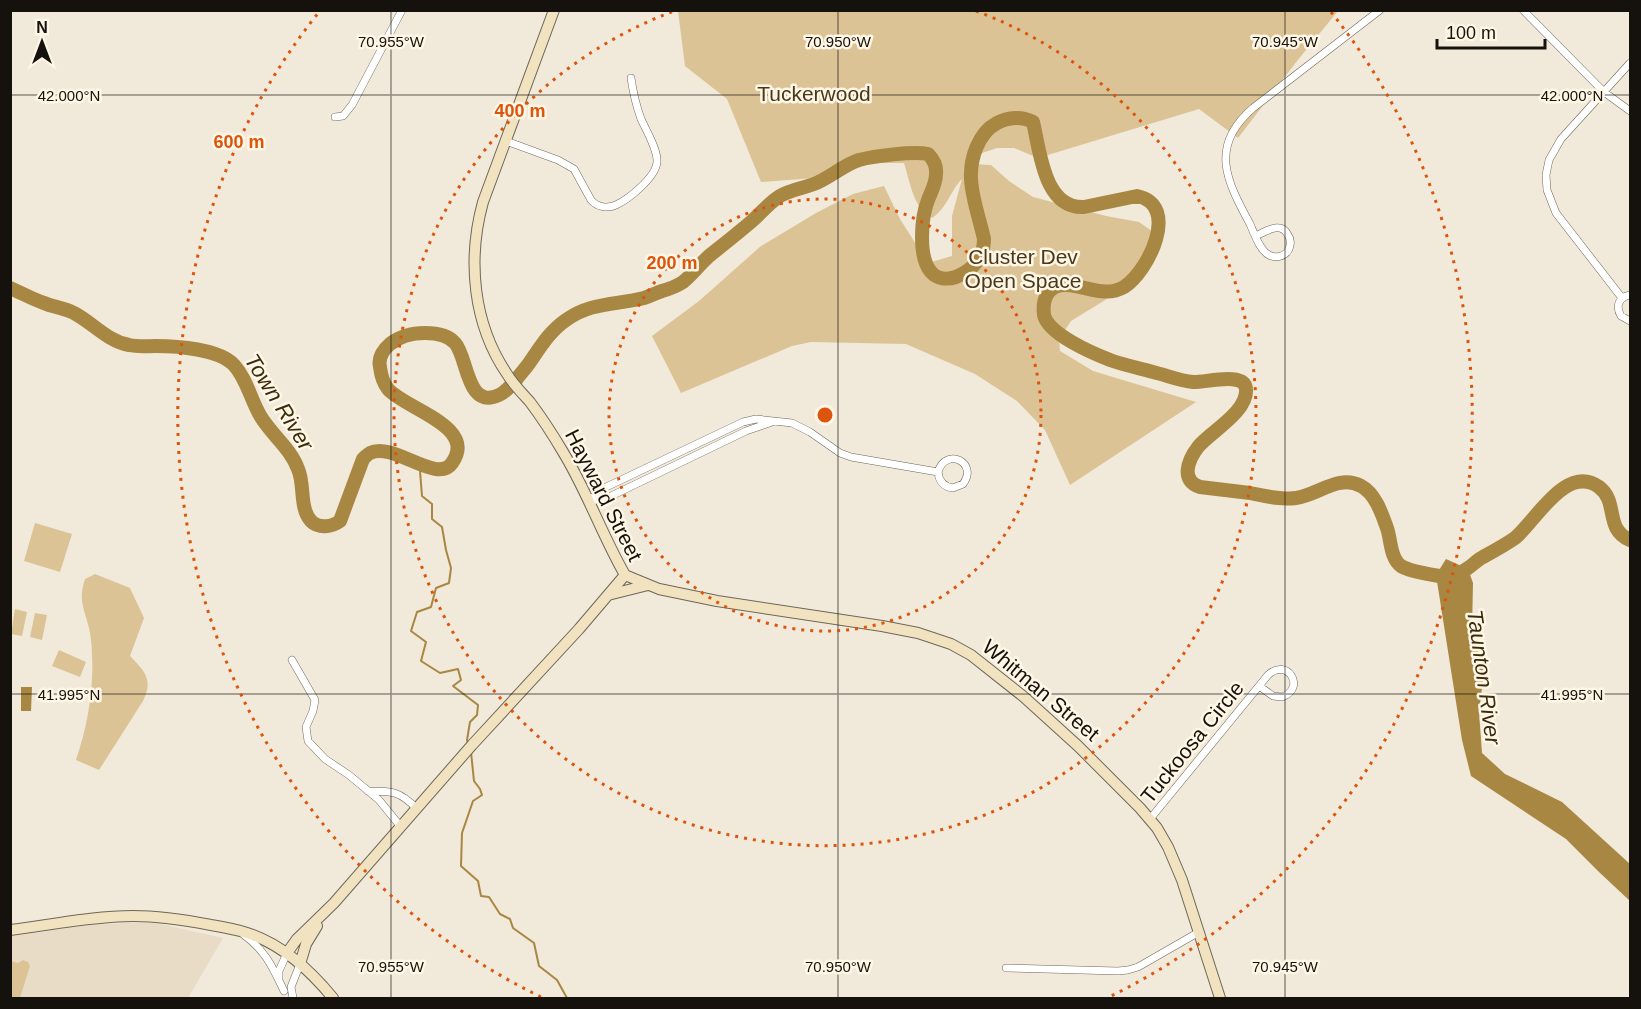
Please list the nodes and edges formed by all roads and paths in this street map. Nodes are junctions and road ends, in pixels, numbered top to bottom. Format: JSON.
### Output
{"nodes":[{"id":1,"x":402,"y":10,"type":"edge"},
{"id":2,"x":554,"y":10,"type":"edge"},
{"id":3,"x":1380,"y":10,"type":"edge"},
{"id":4,"x":1523,"y":10,"type":"edge"},
{"id":5,"x":1630,"y":63,"type":"edge"},
{"id":6,"x":631,"y":78,"type":"dead end"},
{"id":7,"x":1604,"y":92,"type":"junction"},
{"id":8,"x":1630,"y":111,"type":"edge"},
{"id":9,"x":335,"y":117,"type":"dead end"},
{"id":10,"x":506,"y":141,"type":"junction"},
{"id":11,"x":1256,"y":236,"type":"junction"},
{"id":12,"x":1630,"y":295,"type":"edge"},
{"id":13,"x":1623,"y":298,"type":"junction"},
{"id":14,"x":1630,"y":321,"type":"edge"},
{"id":15,"x":772,"y":422,"type":"junction"},
{"id":16,"x":686,"y":449,"type":"junction"},
{"id":17,"x":691,"y":457,"type":"junction"},
{"id":18,"x":666,"y":459,"type":"junction"},
{"id":19,"x":670,"y":467,"type":"junction"},
{"id":20,"x":939,"y":472,"type":"junction"},
{"id":21,"x":589,"y":501,"type":"junction"},
{"id":22,"x":625,"y":575,"type":"junction"},
{"id":23,"x":649,"y":585,"type":"junction"},
{"id":24,"x":608,"y":595,"type":"junction"},
{"id":25,"x":292,"y":660,"type":"dead end"},
{"id":26,"x":1259,"y":686,"type":"junction"},
{"id":27,"x":368,"y":791,"type":"junction"},
{"id":28,"x":417,"y":809,"type":"junction"},
{"id":29,"x":1150,"y":819,"type":"junction"},
{"id":30,"x":401,"y":826,"type":"junction"},
{"id":31,"x":321,"y":917,"type":"junction"},
{"id":32,"x":10,"y":930,"type":"edge"},
{"id":33,"x":237,"y":930,"type":"junction"},
{"id":34,"x":1199,"y":932,"type":"junction"},
{"id":35,"x":287,"y":953,"type":"junction"},
{"id":36,"x":300,"y":964,"type":"junction"},
{"id":37,"x":1006,"y":968,"type":"dead end"},
{"id":38,"x":284,"y":992,"type":"junction"},
{"id":39,"x":290,"y":999,"type":"edge"},
{"id":40,"x":333,"y":999,"type":"edge"},
{"id":41,"x":1220,"y":999,"type":"edge"}],
"edges":[{"from":1,"to":9,"type":"street"},
{"from":2,"to":10,"type":"street","name":"Hayward Street"},
{"from":3,"to":11,"type":"street"},
{"from":4,"to":7,"type":"street"},
{"from":5,"to":7,"type":"street"},
{"from":6,"to":10,"type":"street"},
{"from":7,"to":8,"type":"street"},
{"from":7,"to":13,"type":"street"},
{"from":10,"to":21,"type":"street","name":"Hayward Street"},
{"from":11,"to":11,"type":"street"},
{"from":12,"to":13,"type":"street"},
{"from":13,"to":14,"type":"street"},
{"from":15,"to":16,"type":"street"},
{"from":15,"to":17,"type":"street"},
{"from":15,"to":20,"type":"street"},
{"from":16,"to":17,"type":"street"},
{"from":16,"to":18,"type":"street"},
{"from":17,"to":19,"type":"street"},
{"from":18,"to":19,"type":"street"},
{"from":18,"to":21,"type":"street"},
{"from":19,"to":21,"type":"street"},
{"from":20,"to":20,"type":"street"},
{"from":21,"to":22,"type":"street","name":"Hayward Street"},
{"from":22,"to":23,"type":"street","name":"Whitman Street"},
{"from":22,"to":24,"type":"street","name":"Hayward Street"},
{"from":23,"to":24,"type":"street"},
{"from":23,"to":29,"type":"street","name":"Whitman Street"},
{"from":24,"to":28,"type":"street","name":"Hayward Street"},
{"from":25,"to":27,"type":"street"},
{"from":26,"to":26,"type":"street","name":"Tuckoosa Circle"},
{"from":26,"to":29,"type":"street","name":"Tuckoosa Circle"},
{"from":27,"to":28,"type":"street"},
{"from":27,"to":30,"type":"street"},
{"from":28,"to":30,"type":"street","name":"Hayward Street"},
{"from":29,"to":34,"type":"street","name":"Whitman Street"},
{"from":30,"to":31,"type":"street","name":"Hayward Street"},
{"from":31,"to":35,"type":"street","name":"Hayward Street"},
{"from":31,"to":36,"type":"street","name":"Hayward Street"},
{"from":32,"to":33,"type":"street"},
{"from":33,"to":35,"type":"street"},
{"from":33,"to":38,"type":"street"},
{"from":34,"to":37,"type":"street"},
{"from":34,"to":41,"type":"street","name":"Whitman Street"},
{"from":35,"to":36,"type":"street"},
{"from":35,"to":38,"type":"street"},
{"from":36,"to":39,"type":"street"},
{"from":36,"to":40,"type":"street"},
{"from":38,"to":39,"type":"street"}]}
